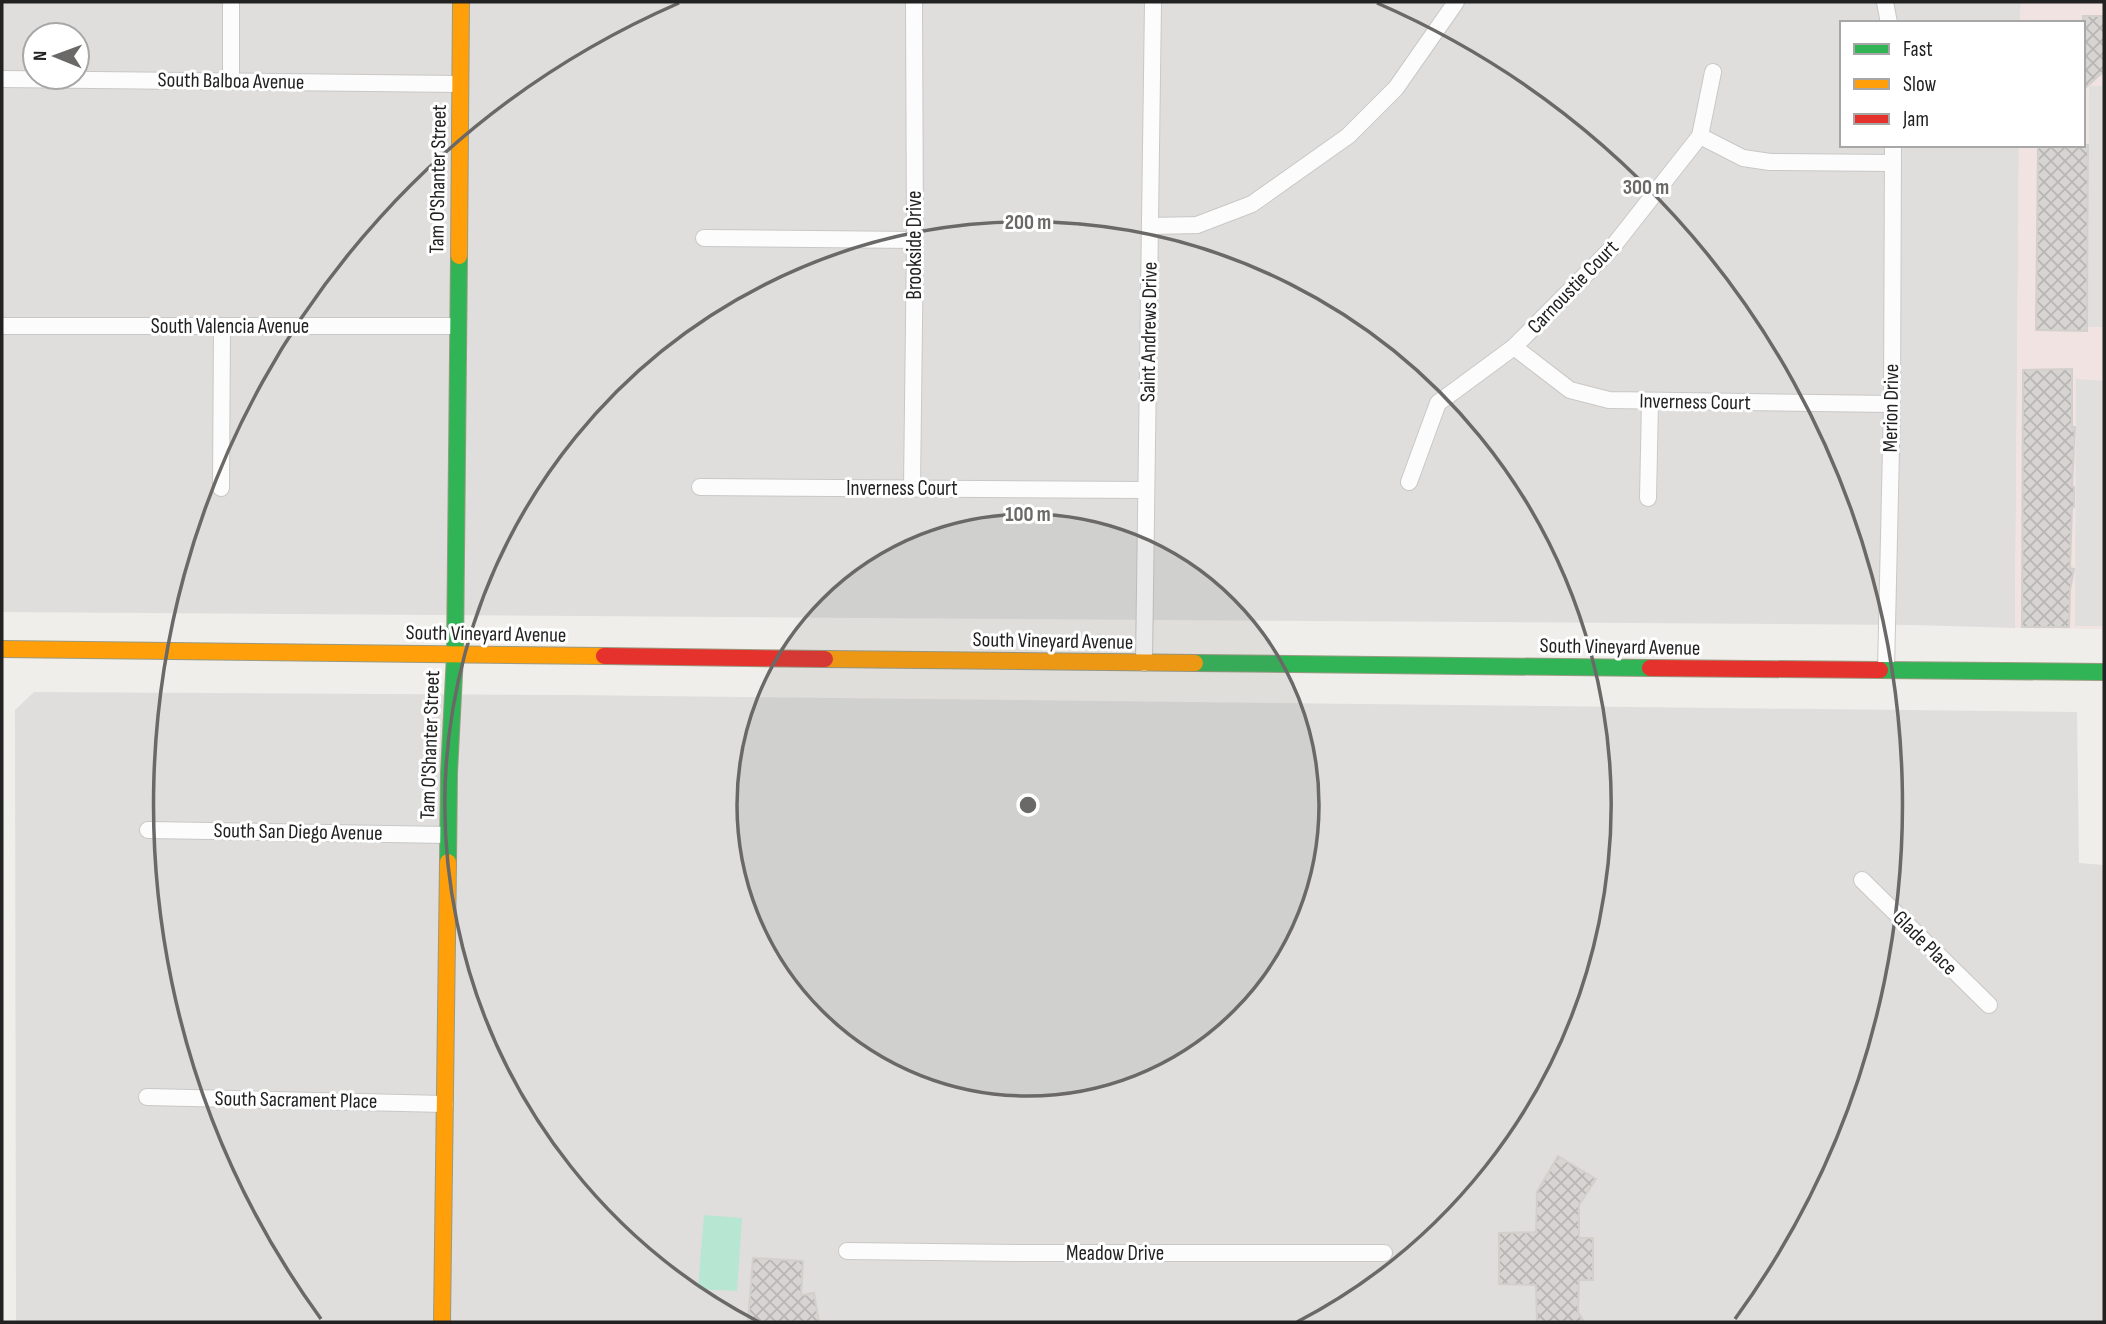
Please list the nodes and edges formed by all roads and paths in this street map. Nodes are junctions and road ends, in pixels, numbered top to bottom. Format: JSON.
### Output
{"nodes":[{"id":1,"x":231,"y":2,"type":"edge"},
{"id":2,"x":461,"y":2,"type":"edge"},
{"id":3,"x":914,"y":2,"type":"edge"},
{"id":4,"x":1153,"y":2,"type":"edge"},
{"id":5,"x":1456,"y":2,"type":"edge"},
{"id":6,"x":1885,"y":2,"type":"edge"},
{"id":7,"x":1889,"y":21,"type":"edge"},
{"id":8,"x":1713,"y":72,"type":"dead end"},
{"id":9,"x":2,"y":79,"type":"edge"},
{"id":10,"x":231,"y":81,"type":"junction"},
{"id":11,"x":460,"y":84,"type":"junction"},
{"id":12,"x":1700,"y":136,"type":"junction"},
{"id":13,"x":1893,"y":147,"type":"edge"},
{"id":14,"x":1893,"y":163,"type":"junction"},
{"id":15,"x":1151,"y":226,"type":"junction"},
{"id":16,"x":704,"y":238,"type":"dead end"},
{"id":17,"x":915,"y":240,"type":"junction"},
{"id":18,"x":2,"y":326,"type":"edge"},
{"id":19,"x":222,"y":326,"type":"junction"},
{"id":20,"x":458,"y":326,"type":"junction"},
{"id":21,"x":1514,"y":347,"type":"junction"},
{"id":22,"x":1650,"y":402,"type":"junction"},
{"id":23,"x":1892,"y":404,"type":"junction"},
{"id":24,"x":1409,"y":482,"type":"dead end"},
{"id":25,"x":700,"y":487,"type":"dead end"},
{"id":26,"x":221,"y":488,"type":"dead end"},
{"id":27,"x":912,"y":488,"type":"junction"},
{"id":28,"x":1145,"y":490,"type":"junction"},
{"id":29,"x":1648,"y":498,"type":"dead end"},
{"id":30,"x":2,"y":649,"type":"edge"},
{"id":31,"x":455,"y":655,"type":"junction"},
{"id":32,"x":1144,"y":663,"type":"junction"},
{"id":33,"x":1886,"y":670,"type":"junction"},
{"id":34,"x":2104,"y":672,"type":"edge"},
{"id":35,"x":148,"y":830,"type":"dead end"},
{"id":36,"x":448,"y":835,"type":"junction"},
{"id":37,"x":1862,"y":880,"type":"dead end"},
{"id":38,"x":1989,"y":1005,"type":"dead end"},
{"id":39,"x":147,"y":1097,"type":"dead end"},
{"id":40,"x":445,"y":1104,"type":"junction"},
{"id":41,"x":847,"y":1251,"type":"dead end"},
{"id":42,"x":1384,"y":1253,"type":"dead end"},
{"id":43,"x":442,"y":1322,"type":"edge"}],
"edges":[{"from":1,"to":10,"type":"street"},
{"from":2,"to":11,"type":"main road","name":"Tam O'Shanter Street"},
{"from":3,"to":17,"type":"street","name":"Brookside Drive"},
{"from":4,"to":15,"type":"street","name":"Saint Andrews Drive"},
{"from":5,"to":15,"type":"street"},
{"from":6,"to":7,"type":"street"},
{"from":8,"to":12,"type":"street","name":"Carnoustie Court"},
{"from":9,"to":10,"type":"street","name":"South Balboa Avenue"},
{"from":10,"to":11,"type":"street","name":"South Balboa Avenue"},
{"from":11,"to":20,"type":"main road","name":"Tam O'Shanter Street"},
{"from":12,"to":14,"type":"street"},
{"from":12,"to":21,"type":"street","name":"Carnoustie Court"},
{"from":13,"to":14,"type":"street","name":"Merion Drive"},
{"from":14,"to":23,"type":"street","name":"Merion Drive"},
{"from":15,"to":28,"type":"street","name":"Saint Andrews Drive"},
{"from":16,"to":17,"type":"street"},
{"from":17,"to":27,"type":"street","name":"Brookside Drive"},
{"from":18,"to":19,"type":"street","name":"South Valencia Avenue"},
{"from":19,"to":20,"type":"street","name":"South Valencia Avenue"},
{"from":19,"to":26,"type":"street"},
{"from":20,"to":31,"type":"main road","name":"Tam O'Shanter Street"},
{"from":21,"to":22,"type":"street","name":"Inverness Court"},
{"from":21,"to":24,"type":"street","name":"Carnoustie Court"},
{"from":22,"to":23,"type":"street","name":"Inverness Court"},
{"from":22,"to":29,"type":"street"},
{"from":23,"to":33,"type":"street","name":"Merion Drive"},
{"from":25,"to":27,"type":"street","name":"Inverness Court"},
{"from":27,"to":28,"type":"street","name":"Inverness Court"},
{"from":28,"to":32,"type":"street","name":"Saint Andrews Drive"},
{"from":30,"to":31,"type":"main road","name":"South Vineyard Avenue"},
{"from":31,"to":32,"type":"main road","name":"South Vineyard Avenue"},
{"from":31,"to":36,"type":"main road","name":"Tam O'Shanter Street"},
{"from":32,"to":33,"type":"main road","name":"South Vineyard Avenue"},
{"from":33,"to":34,"type":"main road","name":"South Vineyard Avenue"},
{"from":35,"to":36,"type":"street","name":"South San Diego Avenue"},
{"from":36,"to":40,"type":"main road","name":"Tam O'Shanter Street"},
{"from":37,"to":38,"type":"street","name":"Glade Place"},
{"from":39,"to":40,"type":"street","name":"South Sacrament Place"},
{"from":40,"to":43,"type":"main road","name":"Tam O'Shanter Street"},
{"from":41,"to":42,"type":"street","name":"Meadow Drive"}]}
